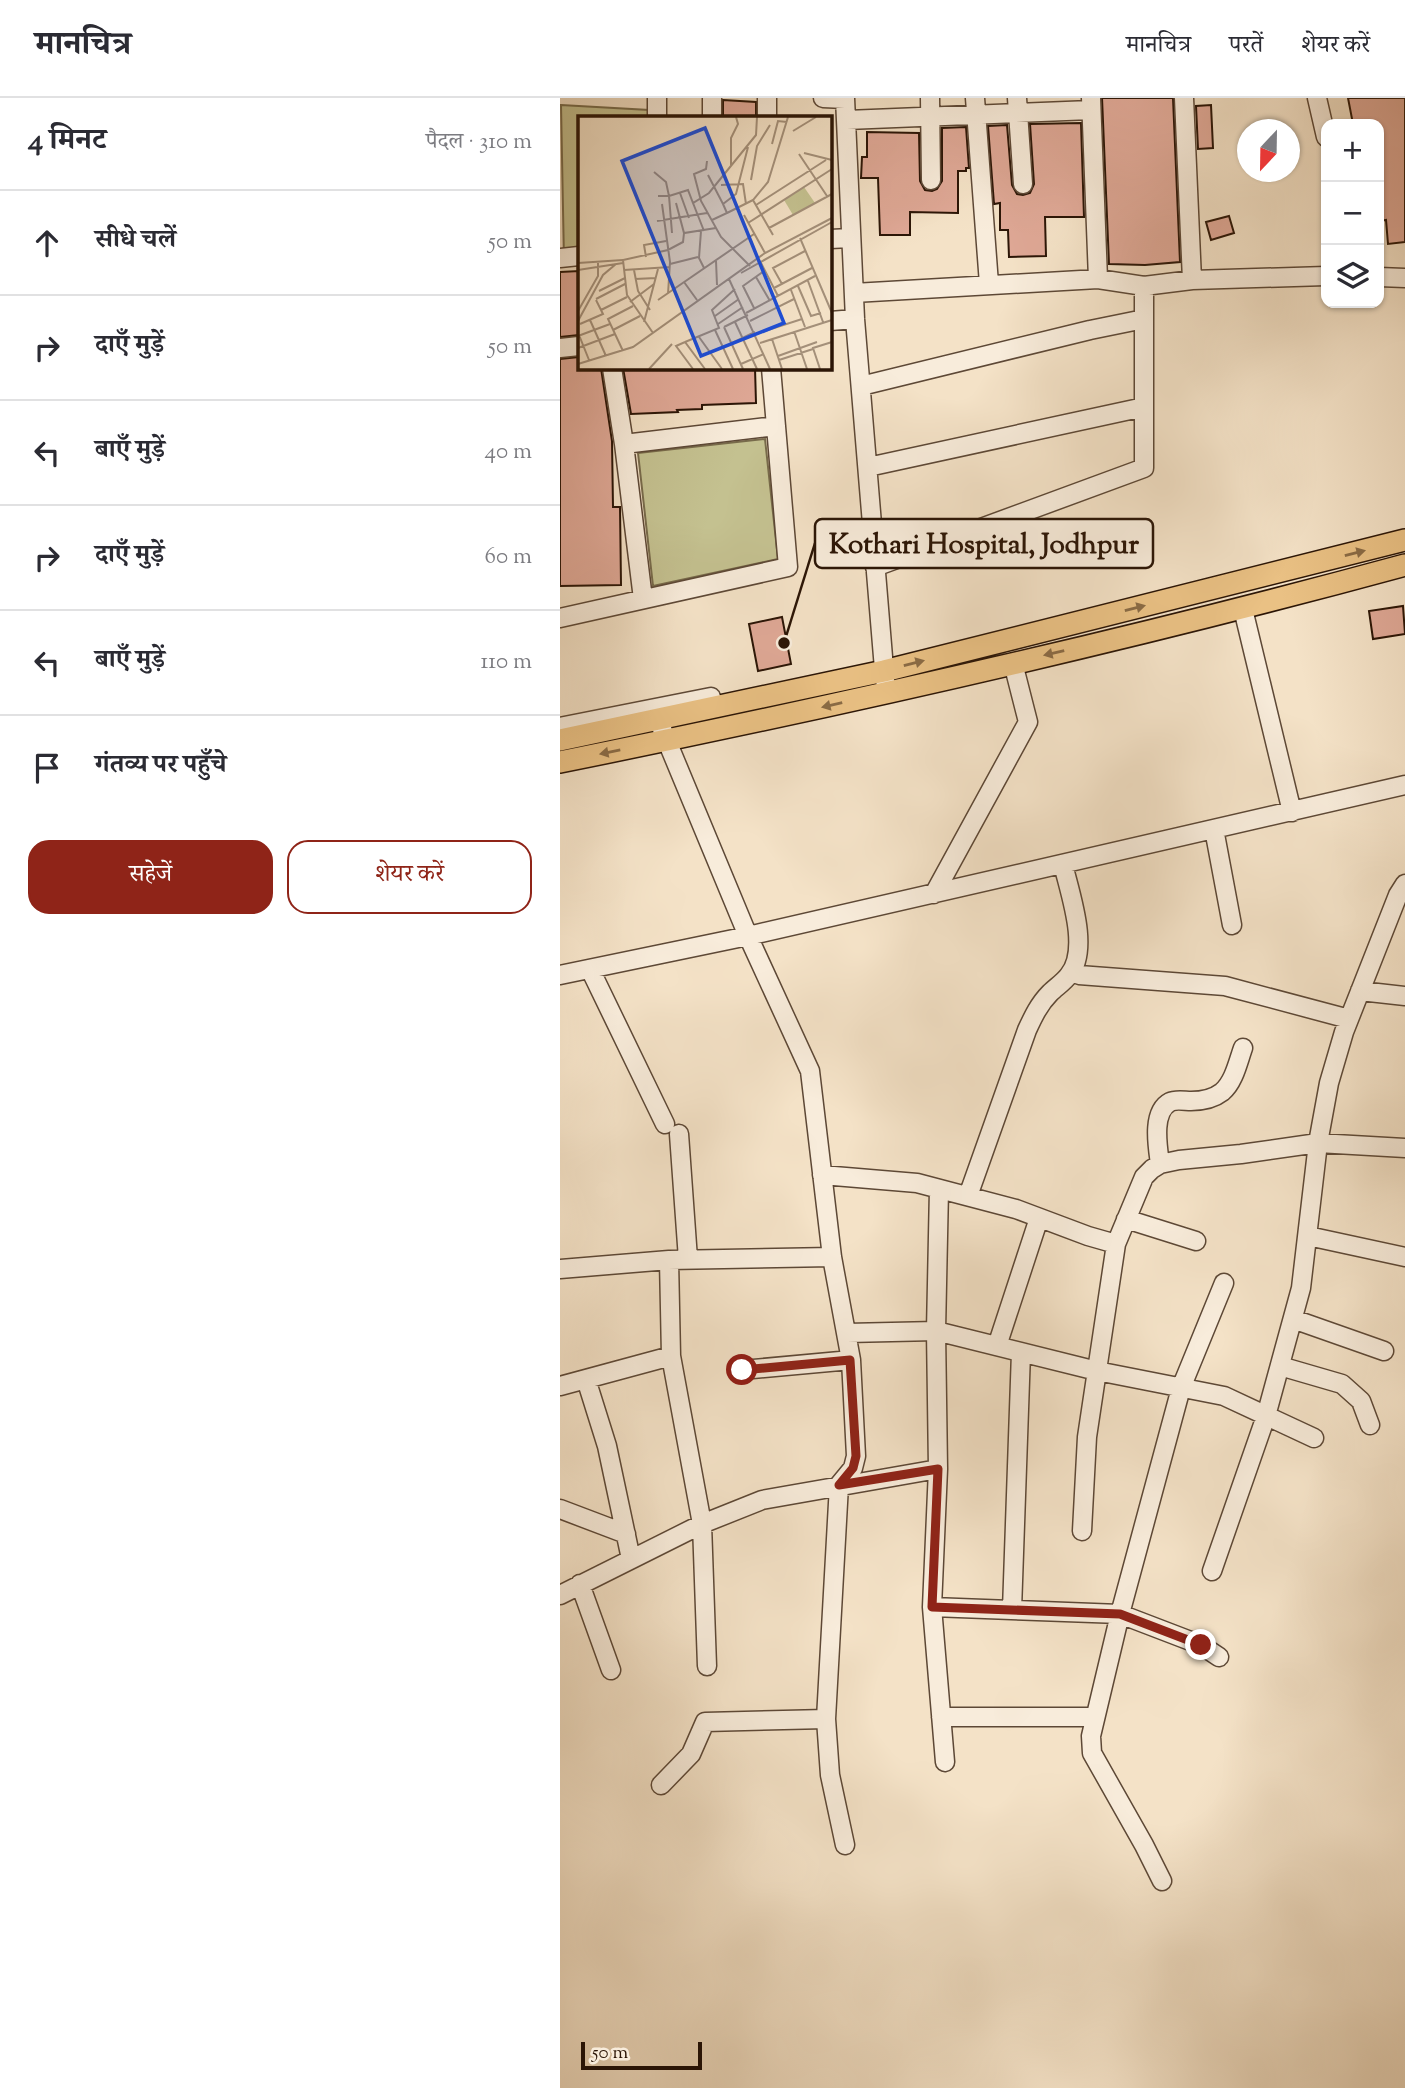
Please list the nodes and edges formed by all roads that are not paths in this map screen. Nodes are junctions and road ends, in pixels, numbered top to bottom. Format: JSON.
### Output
{"nodes":[{"id":1,"x":657,"y":98,"type":"edge"},
{"id":2,"x":712,"y":98,"type":"edge"},
{"id":3,"x":767,"y":98,"type":"edge"},
{"id":4,"x":823,"y":98,"type":"edge"},
{"id":5,"x":930,"y":98,"type":"edge"},
{"id":6,"x":1184,"y":98,"type":"edge"},
{"id":7,"x":1317,"y":98,"type":"edge"},
{"id":8,"x":845,"y":99,"type":"edge"},
{"id":9,"x":1091,"y":104,"type":"edge"},
{"id":10,"x":1018,"y":106,"type":"edge"},
{"id":11,"x":976,"y":107,"type":"edge"},
{"id":12,"x":657,"y":116,"type":"edge"},
{"id":13,"x":712,"y":116,"type":"edge"},
{"id":14,"x":767,"y":116,"type":"edge"},
{"id":15,"x":930,"y":117,"type":"junction"},
{"id":16,"x":1322,"y":119,"type":"edge"},
{"id":17,"x":846,"y":120,"type":"junction"},
{"id":18,"x":931,"y":180,"type":"dead end"},
{"id":19,"x":1023,"y":184,"type":"dead end"},
{"id":20,"x":851,"y":238,"type":"junction"},
{"id":21,"x":831,"y":239,"type":"edge"},
{"id":22,"x":578,"y":257,"type":"edge"},
{"id":23,"x":560,"y":258,"type":"edge"},
{"id":24,"x":1321,"y":276,"type":"edge"},
{"id":25,"x":1384,"y":276,"type":"edge"},
{"id":26,"x":1405,"y":278,"type":"edge"},
{"id":27,"x":1098,"y":279,"type":"junction"},
{"id":28,"x":1192,"y":280,"type":"junction"},
{"id":29,"x":989,"y":284,"type":"junction"},
{"id":30,"x":1144,"y":286,"type":"junction"},
{"id":31,"x":854,"y":293,"type":"junction"},
{"id":32,"x":855,"y":318,"type":"junction"},
{"id":33,"x":1144,"y":319,"type":"junction"},
{"id":34,"x":831,"y":321,"type":"edge"},
{"id":35,"x":578,"y":346,"type":"edge"},
{"id":36,"x":560,"y":348,"type":"edge"},
{"id":37,"x":612,"y":369,"type":"edge"},
{"id":38,"x":771,"y":369,"type":"edge"},
{"id":39,"x":861,"y":386,"type":"junction"},
{"id":40,"x":1144,"y":407,"type":"junction"},
{"id":41,"x":776,"y":426,"type":"junction"},
{"id":42,"x":624,"y":444,"type":"junction"},
{"id":43,"x":868,"y":467,"type":"junction"},
{"id":44,"x":1405,"y":540,"type":"edge"},
{"id":45,"x":1405,"y":565,"type":"edge"},
{"id":46,"x":876,"y":567,"type":"junction"},
{"id":47,"x":643,"y":599,"type":"junction"},
{"id":48,"x":1242,"y":609,"type":"junction"},
{"id":49,"x":560,"y":618,"type":"edge"},
{"id":50,"x":1013,"y":663,"type":"junction"},
{"id":51,"x":884,"y":676,"type":"junction"},
{"id":52,"x":560,"y":727,"type":"edge"},
{"id":53,"x":662,"y":731,"type":"junction"},
{"id":54,"x":560,"y":740,"type":"edge"},
{"id":55,"x":560,"y":762,"type":"edge"},
{"id":56,"x":1405,"y":785,"type":"edge"},
{"id":57,"x":1292,"y":812,"type":"junction"},
{"id":58,"x":1214,"y":829,"type":"junction"},
{"id":59,"x":1063,"y":864,"type":"junction"},
{"id":60,"x":1405,"y":884,"type":"edge"},
{"id":61,"x":934,"y":894,"type":"junction"},
{"id":62,"x":1232,"y":925,"type":"dead end"},
{"id":63,"x":748,"y":936,"type":"junction"},
{"id":64,"x":1078,"y":962,"type":"junction"},
{"id":65,"x":590,"y":969,"type":"junction"},
{"id":66,"x":560,"y":975,"type":"edge"},
{"id":67,"x":1405,"y":996,"type":"edge"},
{"id":68,"x":1352,"y":1013,"type":"junction"},
{"id":69,"x":1243,"y":1048,"type":"dead end"},
{"id":70,"x":1318,"y":1143,"type":"junction"},
{"id":71,"x":1405,"y":1148,"type":"edge"},
{"id":72,"x":1160,"y":1164,"type":"junction"},
{"id":73,"x":822,"y":1175,"type":"junction"},
{"id":74,"x":939,"y":1189,"type":"junction"},
{"id":75,"x":968,"y":1196,"type":"junction"},
{"id":76,"x":1039,"y":1218,"type":"junction"},
{"id":77,"x":1126,"y":1219,"type":"junction"},
{"id":78,"x":1308,"y":1236,"type":"junction"},
{"id":79,"x":1196,"y":1241,"type":"dead end"},
{"id":80,"x":1116,"y":1244,"type":"junction"},
{"id":81,"x":832,"y":1257,"type":"junction"},
{"id":82,"x":1405,"y":1257,"type":"edge"},
{"id":83,"x":688,"y":1259,"type":"junction"},
{"id":84,"x":669,"y":1260,"type":"junction"},
{"id":85,"x":560,"y":1269,"type":"edge"},
{"id":86,"x":1224,"y":1283,"type":"dead end"},
{"id":87,"x":1293,"y":1319,"type":"junction"},
{"id":88,"x":936,"y":1331,"type":"junction"},
{"id":89,"x":847,"y":1333,"type":"junction"},
{"id":90,"x":997,"y":1346,"type":"junction"},
{"id":91,"x":1384,"y":1351,"type":"dead end"},
{"id":92,"x":1021,"y":1352,"type":"junction"},
{"id":93,"x":671,"y":1356,"type":"junction"},
{"id":94,"x":850,"y":1360,"type":"junction"},
{"id":95,"x":1280,"y":1366,"type":"junction"},
{"id":96,"x":742,"y":1370,"type":"dead end"},
{"id":97,"x":1097,"y":1371,"type":"junction"},
{"id":98,"x":586,"y":1379,"type":"junction"},
{"id":99,"x":560,"y":1386,"type":"edge"},
{"id":100,"x":1181,"y":1388,"type":"junction"},
{"id":101,"x":1266,"y":1416,"type":"junction"},
{"id":102,"x":1370,"y":1425,"type":"dead end"},
{"id":103,"x":1314,"y":1438,"type":"dead end"},
{"id":104,"x":938,"y":1469,"type":"junction"},
{"id":105,"x":839,"y":1485,"type":"junction"},
{"id":106,"x":560,"y":1509,"type":"edge"},
{"id":107,"x":702,"y":1524,"type":"junction"},
{"id":108,"x":1082,"y":1531,"type":"dead end"},
{"id":109,"x":626,"y":1534,"type":"junction"},
{"id":110,"x":631,"y":1559,"type":"junction"},
{"id":111,"x":1212,"y":1571,"type":"dead end"},
{"id":112,"x":566,"y":1589,"type":"edge"},
{"id":113,"x":932,"y":1607,"type":"junction"},
{"id":114,"x":1012,"y":1610,"type":"junction"},
{"id":115,"x":1120,"y":1614,"type":"junction"},
{"id":116,"x":1219,"y":1657,"type":"dead end"},
{"id":117,"x":707,"y":1666,"type":"dead end"},
{"id":118,"x":611,"y":1670,"type":"dead end"},
{"id":119,"x":941,"y":1717,"type":"junction"},
{"id":120,"x":1096,"y":1717,"type":"junction"},
{"id":121,"x":826,"y":1719,"type":"junction"},
{"id":122,"x":945,"y":1762,"type":"dead end"},
{"id":123,"x":662,"y":1785,"type":"dead end"},
{"id":124,"x":845,"y":1845,"type":"dead end"},
{"id":125,"x":1162,"y":1881,"type":"dead end"}],
"edges":[{"from":1,"to":12,"type":"street"},
{"from":2,"to":13,"type":"street"},
{"from":3,"to":14,"type":"street"},
{"from":4,"to":8,"type":"street"},
{"from":5,"to":15,"type":"street"},
{"from":6,"to":28,"type":"street"},
{"from":7,"to":16,"type":"street"},
{"from":8,"to":17,"type":"street"},
{"from":9,"to":10,"type":"street"},
{"from":9,"to":27,"type":"street"},
{"from":10,"to":11,"type":"street"},
{"from":10,"to":19,"type":"street"},
{"from":11,"to":15,"type":"street"},
{"from":11,"to":29,"type":"street"},
{"from":15,"to":17,"type":"street"},
{"from":15,"to":18,"type":"street"},
{"from":17,"to":20,"type":"street"},
{"from":20,"to":21,"type":"street"},
{"from":20,"to":31,"type":"street"},
{"from":22,"to":23,"type":"street"},
{"from":24,"to":28,"type":"street"},
{"from":25,"to":26,"type":"street"},
{"from":27,"to":29,"type":"street"},
{"from":27,"to":30,"type":"street"},
{"from":28,"to":30,"type":"street"},
{"from":29,"to":31,"type":"street"},
{"from":30,"to":33,"type":"street"},
{"from":31,"to":32,"type":"street"},
{"from":32,"to":34,"type":"street"},
{"from":32,"to":39,"type":"street"},
{"from":33,"to":39,"type":"street"},
{"from":33,"to":40,"type":"street"},
{"from":35,"to":36,"type":"street"},
{"from":37,"to":42,"type":"street"},
{"from":38,"to":41,"type":"street"},
{"from":39,"to":43,"type":"street"},
{"from":40,"to":43,"type":"street"},
{"from":40,"to":46,"type":"street"},
{"from":41,"to":42,"type":"street"},
{"from":41,"to":47,"type":"street"},
{"from":42,"to":47,"type":"street"},
{"from":43,"to":46,"type":"street"},
{"from":51,"to":44,"type":"main road","one_way":true},
{"from":45,"to":48,"type":"main road"},
{"from":46,"to":51,"type":"street"},
{"from":47,"to":49,"type":"street"},
{"from":48,"to":50,"type":"main road","one_way":true},
{"from":48,"to":57,"type":"street"},
{"from":50,"to":51,"type":"main road"},
{"from":50,"to":61,"type":"street"},
{"from":51,"to":52,"type":"street"},
{"from":51,"to":53,"type":"main road"},
{"from":53,"to":54,"type":"main road"},
{"from":53,"to":55,"type":"main road","one_way":true},
{"from":53,"to":63,"type":"street"},
{"from":56,"to":57,"type":"street"},
{"from":57,"to":58,"type":"street"},
{"from":58,"to":59,"type":"street"},
{"from":58,"to":62,"type":"street"},
{"from":59,"to":61,"type":"street"},
{"from":59,"to":64,"type":"street"},
{"from":60,"to":68,"type":"street"},
{"from":61,"to":63,"type":"street"},
{"from":63,"to":65,"type":"street"},
{"from":63,"to":73,"type":"street"},
{"from":64,"to":68,"type":"street"},
{"from":64,"to":75,"type":"street"},
{"from":65,"to":66,"type":"street"},
{"from":65,"to":83,"type":"street"},
{"from":67,"to":68,"type":"street"},
{"from":68,"to":70,"type":"street"},
{"from":69,"to":72,"type":"street"},
{"from":70,"to":71,"type":"street"},
{"from":70,"to":72,"type":"street"},
{"from":70,"to":78,"type":"street"},
{"from":72,"to":77,"type":"street"},
{"from":73,"to":74,"type":"street"},
{"from":73,"to":81,"type":"street"},
{"from":74,"to":75,"type":"street"},
{"from":74,"to":88,"type":"street"},
{"from":75,"to":76,"type":"street"},
{"from":76,"to":80,"type":"street"},
{"from":76,"to":90,"type":"street"},
{"from":77,"to":79,"type":"street"},
{"from":77,"to":80,"type":"street"},
{"from":78,"to":82,"type":"street"},
{"from":78,"to":87,"type":"street"},
{"from":80,"to":97,"type":"street"},
{"from":81,"to":83,"type":"street"},
{"from":81,"to":89,"type":"street"},
{"from":83,"to":84,"type":"street"},
{"from":84,"to":85,"type":"street"},
{"from":84,"to":93,"type":"street"},
{"from":86,"to":100,"type":"street"},
{"from":87,"to":91,"type":"street"},
{"from":87,"to":95,"type":"street"},
{"from":88,"to":89,"type":"street"},
{"from":88,"to":90,"type":"street"},
{"from":88,"to":104,"type":"street"},
{"from":89,"to":94,"type":"street"},
{"from":90,"to":92,"type":"street"},
{"from":92,"to":97,"type":"street"},
{"from":92,"to":114,"type":"street"},
{"from":93,"to":98,"type":"street"},
{"from":93,"to":107,"type":"street"},
{"from":94,"to":96,"type":"street"},
{"from":94,"to":105,"type":"street"},
{"from":95,"to":101,"type":"street"},
{"from":95,"to":102,"type":"street"},
{"from":97,"to":100,"type":"street"},
{"from":97,"to":108,"type":"street"},
{"from":98,"to":99,"type":"street"},
{"from":98,"to":109,"type":"street"},
{"from":100,"to":101,"type":"street"},
{"from":100,"to":115,"type":"street"},
{"from":101,"to":103,"type":"street"},
{"from":101,"to":111,"type":"street"},
{"from":104,"to":105,"type":"street"},
{"from":104,"to":113,"type":"street"},
{"from":105,"to":107,"type":"street"},
{"from":105,"to":121,"type":"street"},
{"from":106,"to":109,"type":"street"},
{"from":107,"to":110,"type":"street"},
{"from":107,"to":117,"type":"street"},
{"from":109,"to":110,"type":"street"},
{"from":110,"to":112,"type":"street"},
{"from":112,"to":118,"type":"street"},
{"from":113,"to":114,"type":"street"},
{"from":113,"to":119,"type":"street"},
{"from":114,"to":115,"type":"street"},
{"from":115,"to":116,"type":"street"},
{"from":115,"to":120,"type":"street"},
{"from":119,"to":120,"type":"street"},
{"from":119,"to":122,"type":"street"},
{"from":120,"to":125,"type":"street"},
{"from":121,"to":123,"type":"street"},
{"from":121,"to":124,"type":"street"}]}
